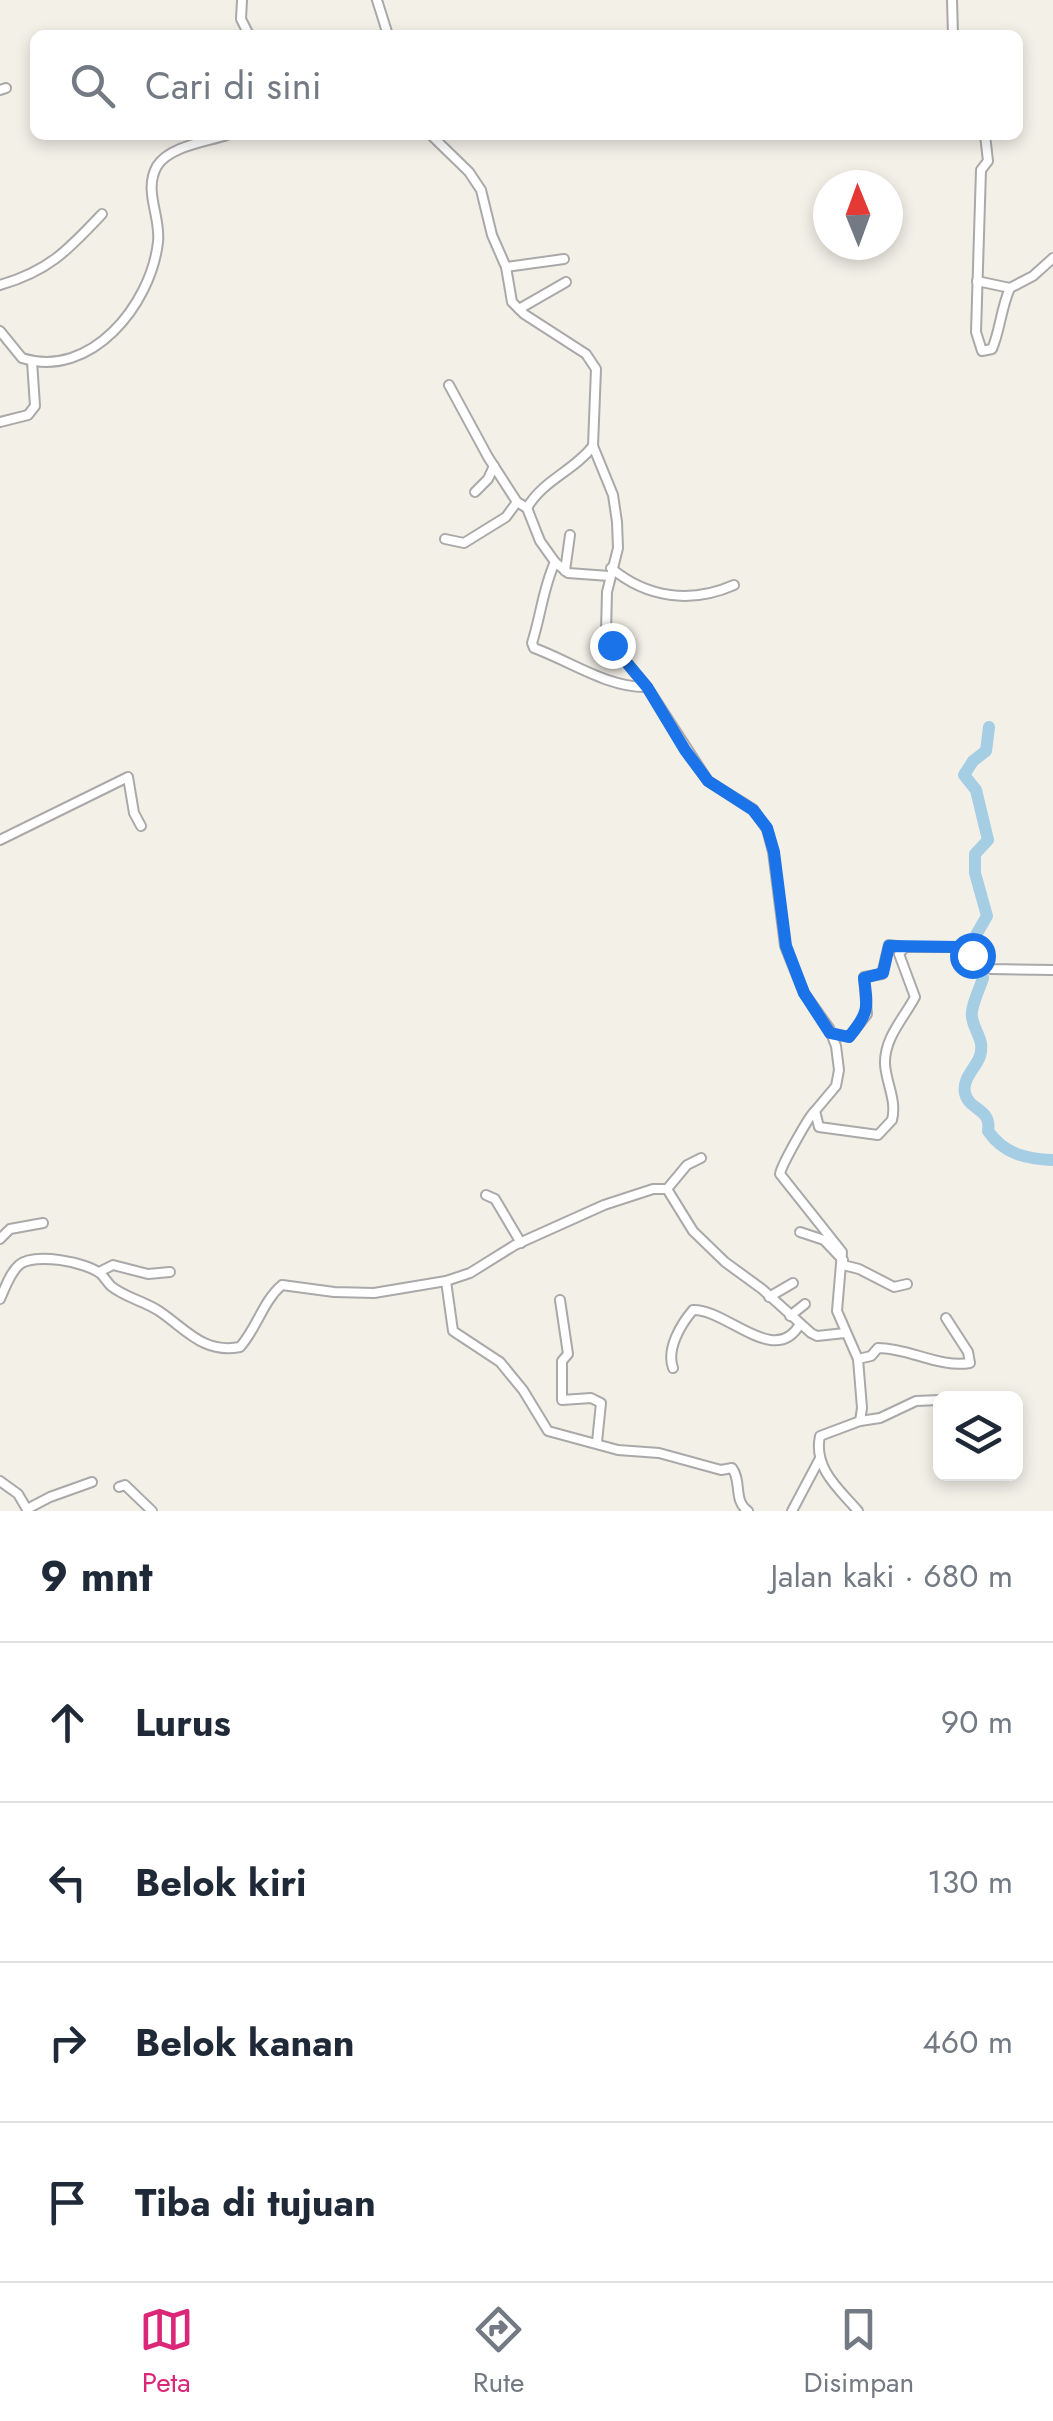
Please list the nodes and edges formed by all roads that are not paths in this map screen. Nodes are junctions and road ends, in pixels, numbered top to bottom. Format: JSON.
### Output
{"nodes":[{"id":1,"x":242,"y":0,"type":"edge"},
{"id":2,"x":377,"y":0,"type":"edge"},
{"id":3,"x":952,"y":0,"type":"edge"},
{"id":4,"x":246,"y":30,"type":"edge"},
{"id":5,"x":386,"y":30,"type":"edge"},
{"id":6,"x":954,"y":30,"type":"edge"},
{"id":7,"x":211,"y":140,"type":"edge"},
{"id":8,"x":435,"y":140,"type":"edge"},
{"id":9,"x":986,"y":140,"type":"edge"},
{"id":10,"x":102,"y":214,"type":"dead end"},
{"id":11,"x":564,"y":258,"type":"dead end"},
{"id":12,"x":1053,"y":258,"type":"edge"},
{"id":13,"x":506,"y":267,"type":"junction"},
{"id":14,"x":977,"y":281,"type":"junction"},
{"id":15,"x":566,"y":282,"type":"dead end"},
{"id":16,"x":0,"y":285,"type":"edge"},
{"id":17,"x":1010,"y":288,"type":"junction"},
{"id":18,"x":519,"y":309,"type":"junction"},
{"id":19,"x":0,"y":332,"type":"edge"},
{"id":20,"x":32,"y":361,"type":"junction"},
{"id":21,"x":449,"y":385,"type":"dead end"},
{"id":22,"x":0,"y":422,"type":"edge"},
{"id":23,"x":594,"y":446,"type":"junction"},
{"id":24,"x":494,"y":466,"type":"junction"},
{"id":25,"x":475,"y":492,"type":"dead end"},
{"id":26,"x":517,"y":502,"type":"junction"},
{"id":27,"x":526,"y":508,"type":"junction"},
{"id":28,"x":570,"y":535,"type":"dead end"},
{"id":29,"x":445,"y":538,"type":"dead end"},
{"id":30,"x":555,"y":562,"type":"junction"},
{"id":31,"x":565,"y":571,"type":"junction"},
{"id":32,"x":610,"y":572,"type":"junction"},
{"id":33,"x":734,"y":585,"type":"dead end"},
{"id":34,"x":647,"y":687,"type":"junction"},
{"id":35,"x":141,"y":826,"type":"dead end"},
{"id":36,"x":0,"y":840,"type":"edge"},
{"id":37,"x":905,"y":947,"type":"junction"},
{"id":38,"x":1053,"y":970,"type":"edge"},
{"id":39,"x":830,"y":1033,"type":"junction"},
{"id":40,"x":815,"y":1110,"type":"junction"},
{"id":41,"x":701,"y":1158,"type":"dead end"},
{"id":42,"x":667,"y":1189,"type":"junction"},
{"id":43,"x":486,"y":1195,"type":"dead end"},
{"id":44,"x":43,"y":1223,"type":"dead end"},
{"id":45,"x":800,"y":1232,"type":"dead end"},
{"id":46,"x":0,"y":1238,"type":"edge"},
{"id":47,"x":521,"y":1243,"type":"junction"},
{"id":48,"x":843,"y":1262,"type":"junction"},
{"id":49,"x":99,"y":1272,"type":"junction"},
{"id":50,"x":170,"y":1272,"type":"dead end"},
{"id":51,"x":446,"y":1280,"type":"junction"},
{"id":52,"x":792,"y":1284,"type":"dead end"},
{"id":53,"x":907,"y":1284,"type":"dead end"},
{"id":54,"x":769,"y":1296,"type":"junction"},
{"id":55,"x":0,"y":1298,"type":"edge"},
{"id":56,"x":560,"y":1300,"type":"dead end"},
{"id":57,"x":805,"y":1304,"type":"dead end"},
{"id":58,"x":790,"y":1316,"type":"junction"},
{"id":59,"x":946,"y":1318,"type":"dead end"},
{"id":60,"x":800,"y":1324,"type":"junction"},
{"id":61,"x":845,"y":1332,"type":"junction"},
{"id":62,"x":858,"y":1359,"type":"junction"},
{"id":63,"x":673,"y":1368,"type":"dead end"},
{"id":64,"x":933,"y":1400,"type":"edge"},
{"id":65,"x":860,"y":1421,"type":"junction"},
{"id":66,"x":598,"y":1442,"type":"junction"},
{"id":67,"x":820,"y":1460,"type":"junction"},
{"id":68,"x":0,"y":1481,"type":"edge"},
{"id":69,"x":92,"y":1482,"type":"dead end"},
{"id":70,"x":119,"y":1487,"type":"dead end"},
{"id":71,"x":27,"y":1510,"type":"edge"},
{"id":72,"x":152,"y":1511,"type":"edge"},
{"id":73,"x":748,"y":1511,"type":"edge"},
{"id":74,"x":792,"y":1511,"type":"edge"},
{"id":75,"x":858,"y":1511,"type":"edge"}],
"edges":[{"from":1,"to":4,"type":"street"},
{"from":2,"to":5,"type":"street"},
{"from":3,"to":6,"type":"street"},
{"from":7,"to":20,"type":"street"},
{"from":8,"to":13,"type":"street"},
{"from":9,"to":14,"type":"street"},
{"from":10,"to":16,"type":"street"},
{"from":11,"to":13,"type":"street"},
{"from":12,"to":17,"type":"street"},
{"from":13,"to":18,"type":"street"},
{"from":14,"to":17,"type":"street"},
{"from":14,"to":17,"type":"street"},
{"from":15,"to":18,"type":"street"},
{"from":18,"to":23,"type":"street"},
{"from":19,"to":20,"type":"street"},
{"from":20,"to":22,"type":"street"},
{"from":21,"to":24,"type":"street"},
{"from":23,"to":27,"type":"street"},
{"from":23,"to":32,"type":"street"},
{"from":24,"to":25,"type":"street"},
{"from":24,"to":26,"type":"street"},
{"from":26,"to":27,"type":"street"},
{"from":26,"to":29,"type":"street"},
{"from":27,"to":30,"type":"street"},
{"from":28,"to":31,"type":"street"},
{"from":30,"to":31,"type":"street"},
{"from":30,"to":34,"type":"street"},
{"from":31,"to":32,"type":"street"},
{"from":32,"to":33,"type":"street"},
{"from":32,"to":34,"type":"street"},
{"from":34,"to":39,"type":"street"},
{"from":35,"to":36,"type":"street"},
{"from":37,"to":38,"type":"street"},
{"from":37,"to":39,"type":"street"},
{"from":37,"to":40,"type":"street"},
{"from":39,"to":40,"type":"street"},
{"from":40,"to":48,"type":"street"},
{"from":41,"to":42,"type":"street"},
{"from":42,"to":47,"type":"street"},
{"from":42,"to":54,"type":"street"},
{"from":43,"to":47,"type":"street"},
{"from":44,"to":46,"type":"street"},
{"from":45,"to":48,"type":"street"},
{"from":47,"to":51,"type":"street"},
{"from":48,"to":53,"type":"street"},
{"from":48,"to":61,"type":"street"},
{"from":49,"to":50,"type":"street"},
{"from":49,"to":51,"type":"street"},
{"from":49,"to":55,"type":"street"},
{"from":51,"to":66,"type":"street"},
{"from":52,"to":54,"type":"street"},
{"from":54,"to":58,"type":"street"},
{"from":56,"to":66,"type":"street"},
{"from":57,"to":58,"type":"street"},
{"from":58,"to":60,"type":"street"},
{"from":59,"to":62,"type":"street"},
{"from":60,"to":61,"type":"street"},
{"from":60,"to":63,"type":"street"},
{"from":61,"to":62,"type":"street"},
{"from":62,"to":65,"type":"street"},
{"from":64,"to":65,"type":"street"},
{"from":65,"to":67,"type":"street"},
{"from":66,"to":73,"type":"street"},
{"from":67,"to":74,"type":"street"},
{"from":67,"to":75,"type":"street"},
{"from":68,"to":71,"type":"street"},
{"from":69,"to":71,"type":"street"},
{"from":70,"to":72,"type":"street"}]}
